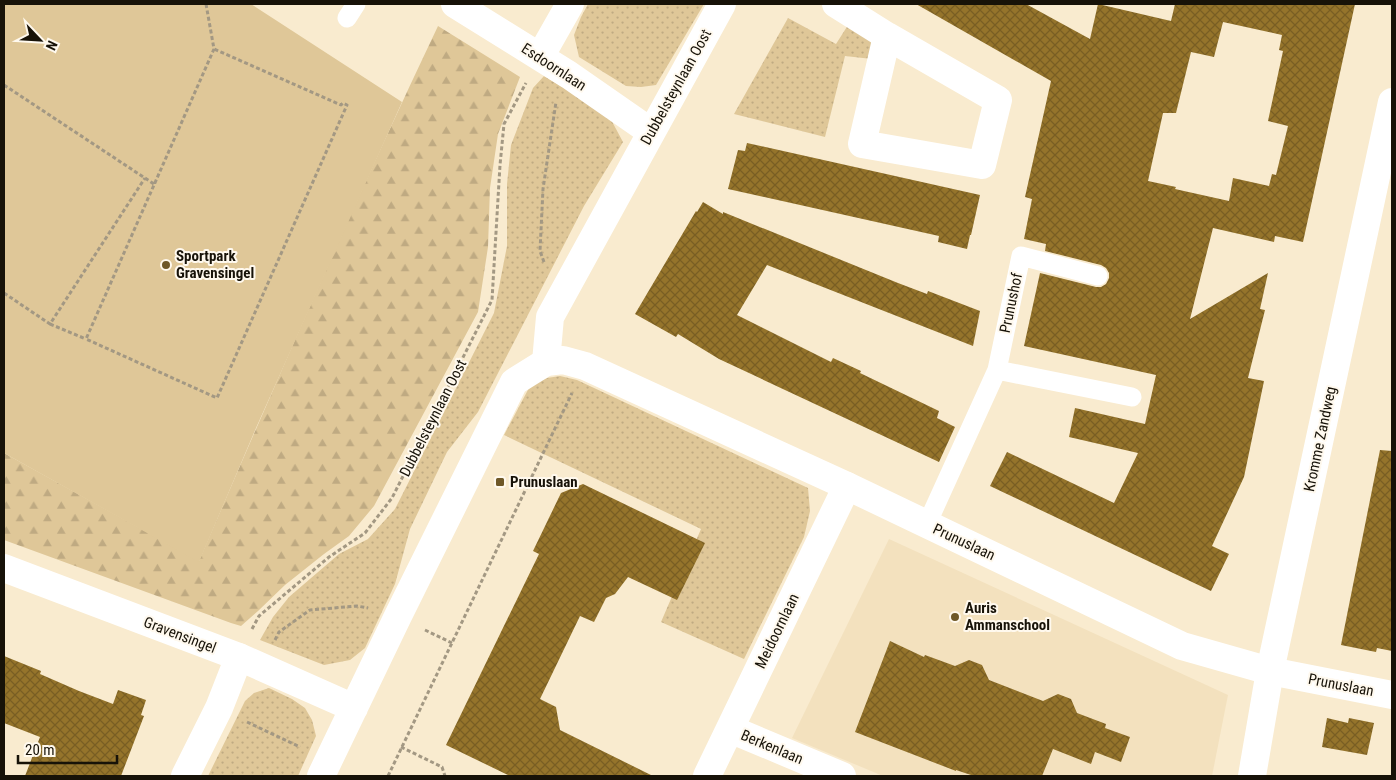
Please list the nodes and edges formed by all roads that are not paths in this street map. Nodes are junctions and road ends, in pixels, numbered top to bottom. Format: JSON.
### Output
{"nodes":[{"id":1,"x":455,"y":4,"type":"edge"},
{"id":2,"x":570,"y":4,"type":"edge"},
{"id":3,"x":722,"y":4,"type":"edge"},
{"id":4,"x":836,"y":4,"type":"edge"},
{"id":5,"x":887,"y":36,"type":"junction"},
{"id":6,"x":540,"y":57,"type":"junction"},
{"id":7,"x":1392,"y":102,"type":"edge"},
{"id":8,"x":651,"y":132,"type":"junction"},
{"id":9,"x":1098,"y":276,"type":"dead end"},
{"id":10,"x":546,"y":362,"type":"junction"},
{"id":11,"x":997,"y":370,"type":"junction"},
{"id":12,"x":1132,"y":397,"type":"dead end"},
{"id":13,"x":847,"y":486,"type":"junction"},
{"id":14,"x":927,"y":524,"type":"junction"},
{"id":15,"x":4,"y":568,"type":"edge"},
{"id":16,"x":250,"y":661,"type":"junction"},
{"id":17,"x":1270,"y":671,"type":"junction"},
{"id":18,"x":1392,"y":695,"type":"edge"},
{"id":19,"x":354,"y":708,"type":"junction"},
{"id":20,"x":730,"y":729,"type":"junction"},
{"id":21,"x":325,"y":768,"type":"edge"},
{"id":22,"x":185,"y":776,"type":"edge"},
{"id":23,"x":707,"y":776,"type":"edge"},
{"id":24,"x":842,"y":776,"type":"edge"},
{"id":25,"x":1252,"y":776,"type":"edge"}],
"edges":[{"from":1,"to":6,"type":"street","name":"Esdoornlaan"},
{"from":2,"to":6,"type":"street"},
{"from":3,"to":8,"type":"street","name":"Dubbelsteynlaan Oost"},
{"from":4,"to":5,"type":"street"},
{"from":5,"to":5,"type":"street"},
{"from":6,"to":8,"type":"street","name":"Esdoornlaan"},
{"from":7,"to":17,"type":"street","name":"Kromme Zandweg"},
{"from":8,"to":10,"type":"street","name":"Dubbelsteynlaan Oost"},
{"from":9,"to":11,"type":"lane","name":"Prunushof"},
{"from":10,"to":13,"type":"street","name":"Prunuslaan"},
{"from":10,"to":19,"type":"street"},
{"from":11,"to":12,"type":"lane"},
{"from":11,"to":14,"type":"lane","name":"Prunushof"},
{"from":13,"to":14,"type":"street","name":"Prunuslaan"},
{"from":13,"to":20,"type":"street","name":"Meidoornlaan"},
{"from":14,"to":17,"type":"street","name":"Prunuslaan"},
{"from":15,"to":16,"type":"street","name":"Gravensingel"},
{"from":16,"to":19,"type":"street","name":"Gravensingel"},
{"from":16,"to":22,"type":"street"},
{"from":17,"to":18,"type":"street","name":"Prunuslaan"},
{"from":17,"to":25,"type":"street","name":"Kromme Zandweg"},
{"from":19,"to":21,"type":"street"},
{"from":20,"to":23,"type":"street","name":"Meidoornlaan"},
{"from":20,"to":24,"type":"street","name":"Berkenlaan"}]}
